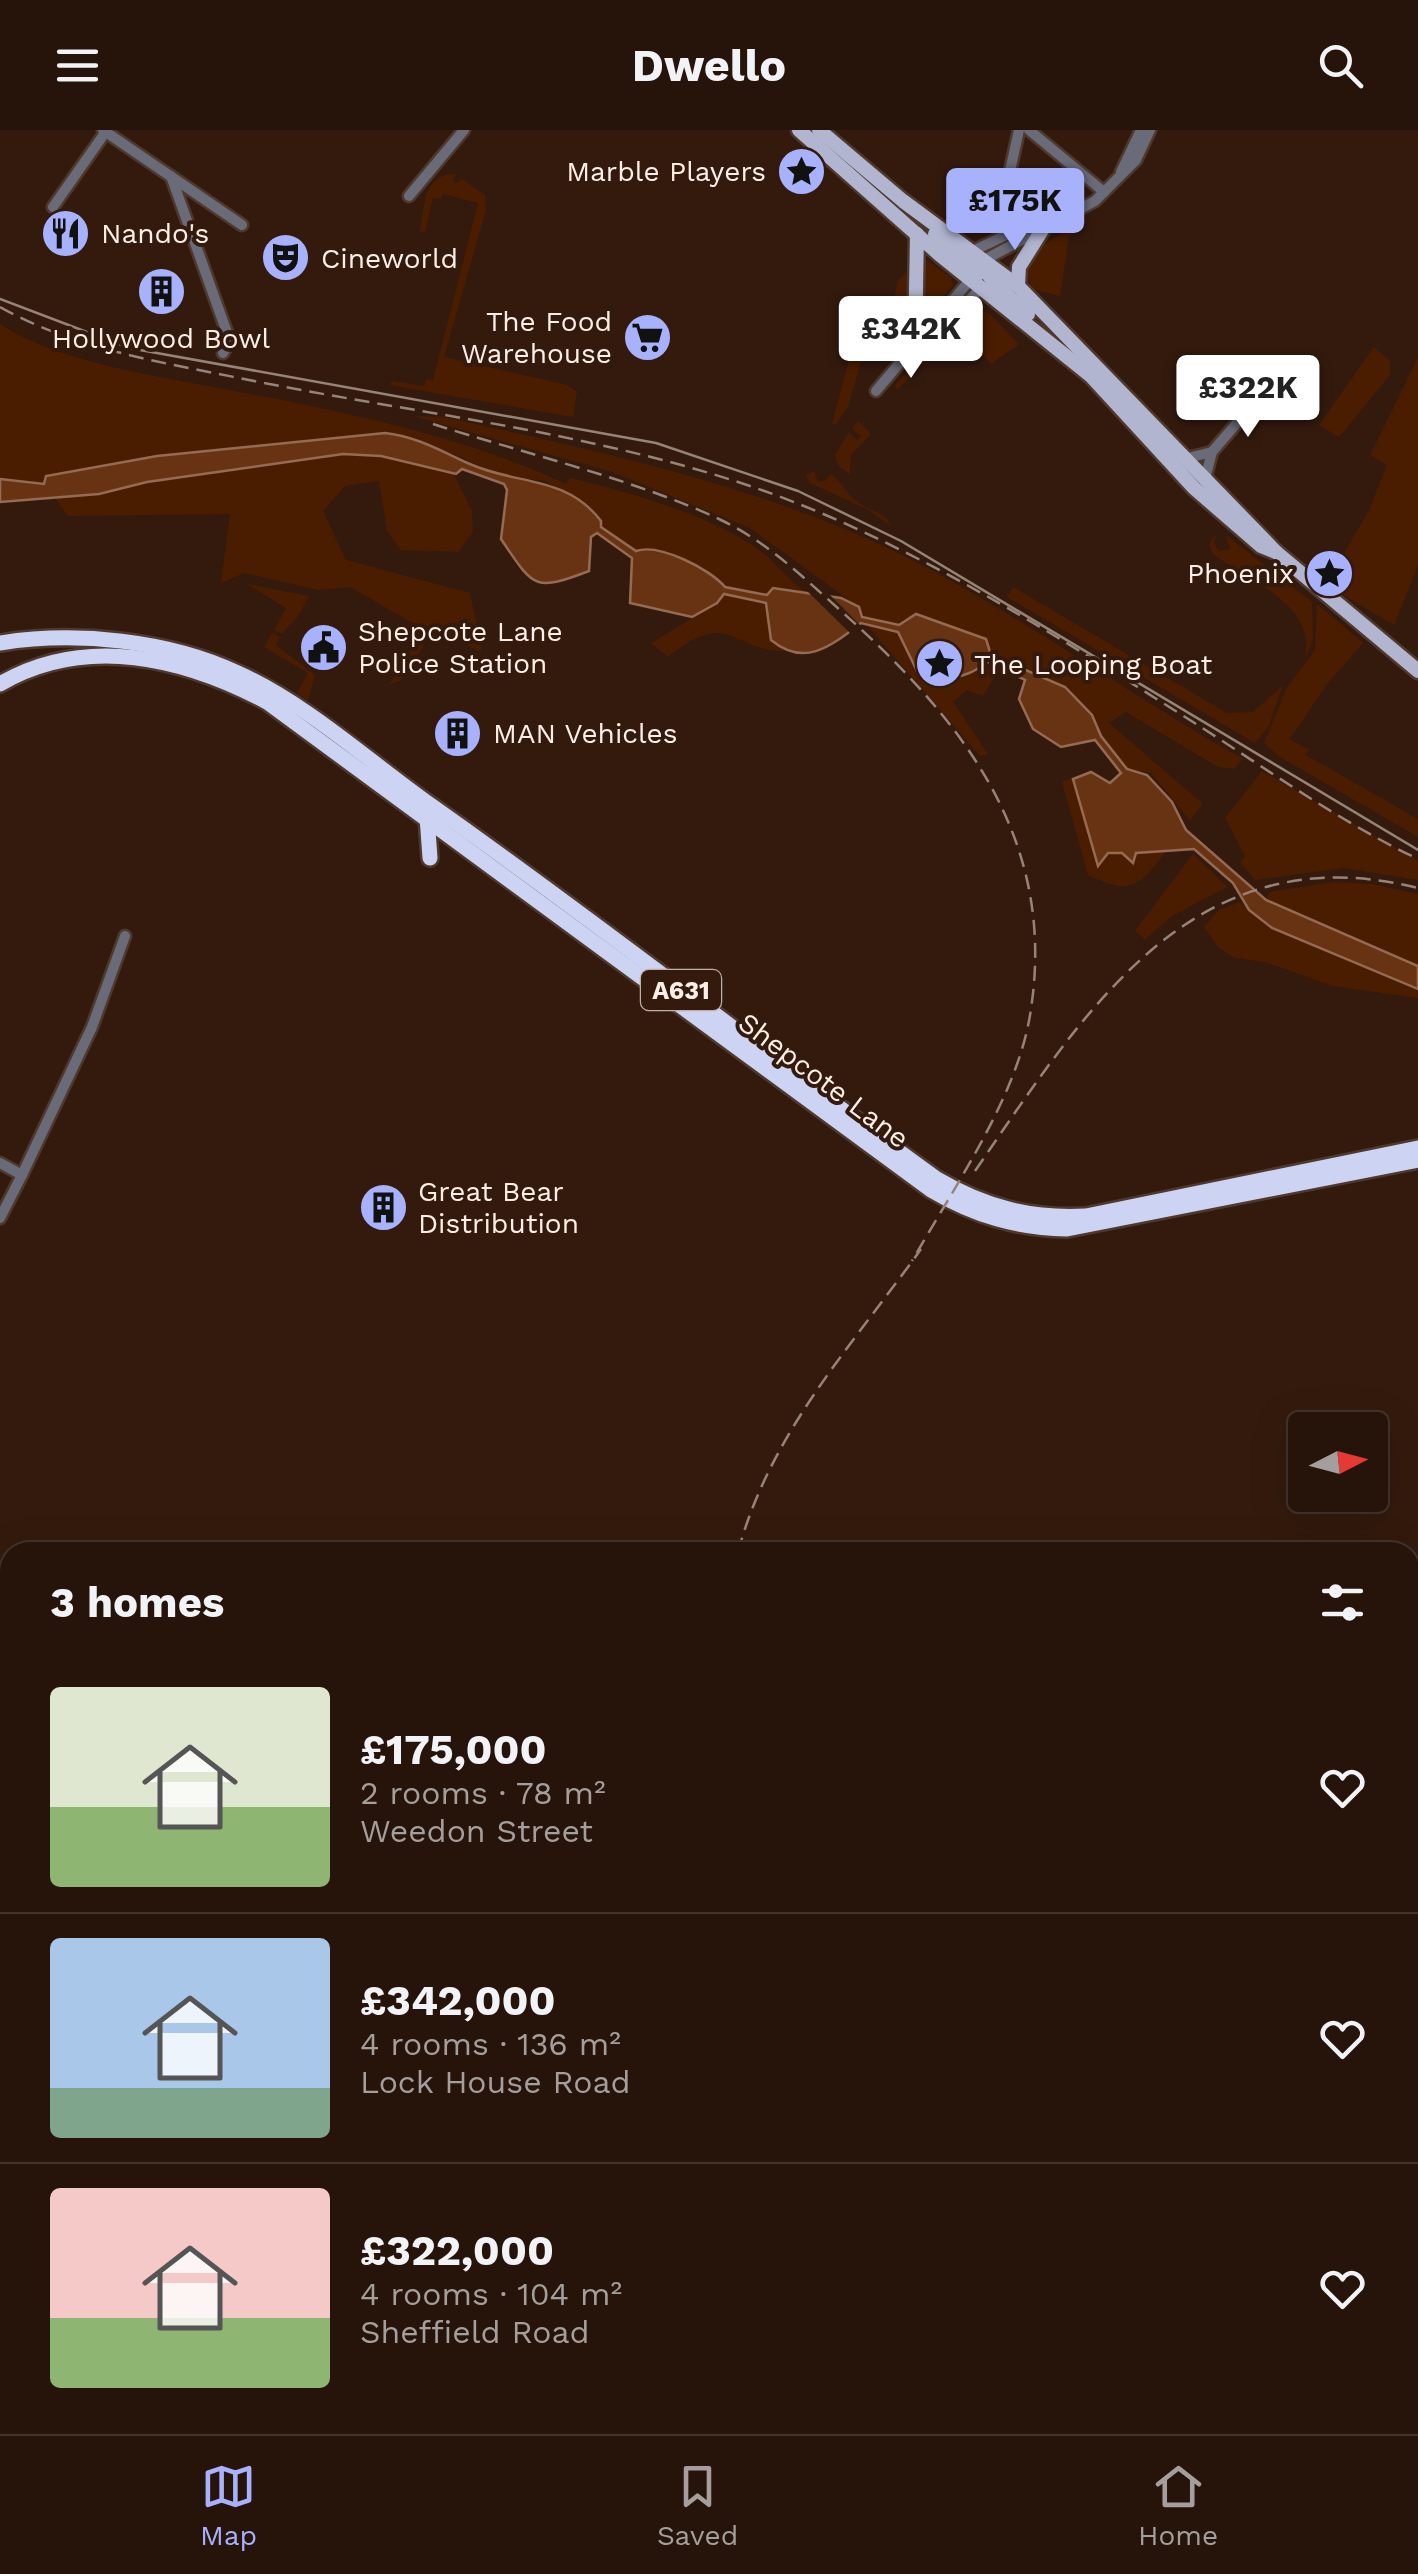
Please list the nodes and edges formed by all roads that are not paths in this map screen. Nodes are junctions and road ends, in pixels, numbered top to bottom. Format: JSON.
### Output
{"nodes":[{"id":1,"x":464,"y":130,"type":"edge"},
{"id":2,"x":799,"y":130,"type":"edge"},
{"id":3,"x":820,"y":130,"type":"edge"},
{"id":4,"x":1019,"y":130,"type":"edge"},
{"id":5,"x":1029,"y":130,"type":"edge"},
{"id":6,"x":1140,"y":130,"type":"edge"},
{"id":7,"x":1150,"y":130,"type":"edge"},
{"id":8,"x":106,"y":131,"type":"edge"},
{"id":9,"x":1010,"y":171,"type":"dead end"},
{"id":10,"x":1121,"y":173,"type":"junction"},
{"id":11,"x":171,"y":176,"type":"junction"},
{"id":12,"x":1104,"y":192,"type":"junction"},
{"id":13,"x":409,"y":196,"type":"dead end"},
{"id":14,"x":53,"y":207,"type":"dead end"},
{"id":15,"x":242,"y":224,"type":"dead end"},
{"id":16,"x":1044,"y":228,"type":"junction"},
{"id":17,"x":917,"y":234,"type":"junction"},
{"id":18,"x":981,"y":269,"type":"junction"},
{"id":19,"x":1018,"y":286,"type":"junction"},
{"id":20,"x":920,"y":341,"type":"junction"},
{"id":21,"x":222,"y":354,"type":"dead end"},
{"id":22,"x":876,"y":391,"type":"dead end"},
{"id":23,"x":1255,"y":402,"type":"dead end"},
{"id":24,"x":1212,"y":452,"type":"junction"},
{"id":25,"x":1183,"y":459,"type":"junction"},
{"id":26,"x":1204,"y":482,"type":"junction"},
{"id":27,"x":1276,"y":552,"type":"junction"},
{"id":28,"x":40,"y":639,"type":"junction"},
{"id":29,"x":0,"y":643,"type":"edge"},
{"id":30,"x":130,"y":650,"type":"junction"},
{"id":31,"x":29,"y":670,"type":"junction"},
{"id":32,"x":1418,"y":671,"type":"edge"},
{"id":33,"x":0,"y":684,"type":"edge"},
{"id":34,"x":428,"y":817,"type":"junction"},
{"id":35,"x":453,"y":828,"type":"junction"},
{"id":36,"x":430,"y":858,"type":"dead end"},
{"id":37,"x":126,"y":936,"type":"dead end"},
{"id":38,"x":1418,"y":1148,"type":"edge"},
{"id":39,"x":1418,"y":1160,"type":"edge"},
{"id":40,"x":0,"y":1163,"type":"edge"},
{"id":41,"x":22,"y":1175,"type":"junction"},
{"id":42,"x":0,"y":1218,"type":"edge"}],
"edges":[{"from":1,"to":13,"type":"street"},
{"from":2,"to":17,"type":"main road"},
{"from":3,"to":18,"type":"main road"},
{"from":4,"to":9,"type":"street"},
{"from":5,"to":12,"type":"street"},
{"from":6,"to":10,"type":"street"},
{"from":7,"to":10,"type":"street"},
{"from":8,"to":11,"type":"street"},
{"from":8,"to":14,"type":"street"},
{"from":10,"to":12,"type":"street"},
{"from":11,"to":15,"type":"street"},
{"from":11,"to":21,"type":"street"},
{"from":12,"to":16,"type":"street"},
{"from":16,"to":18,"type":"street"},
{"from":16,"to":19,"type":"main road"},
{"from":17,"to":18,"type":"main road"},
{"from":17,"to":20,"type":"main road"},
{"from":18,"to":19,"type":"main road"},
{"from":18,"to":20,"type":"street"},
{"from":18,"to":27,"type":"main road"},
{"from":19,"to":25,"type":"main road"},
{"from":20,"to":22,"type":"street"},
{"from":23,"to":24,"type":"street"},
{"from":24,"to":25,"type":"street"},
{"from":24,"to":26,"type":"street"},
{"from":25,"to":26,"type":"main road"},
{"from":26,"to":27,"type":"main road"},
{"from":27,"to":32,"type":"main road"},
{"from":28,"to":29,"type":"highway","name":"Shepcote Lane","number":"A631"},
{"from":28,"to":30,"type":"highway","name":"Shepcote Lane","number":"A631"},
{"from":28,"to":31,"type":"highway"},
{"from":30,"to":31,"type":"highway","name":"Shepcote Lane","number":"A631"},
{"from":30,"to":34,"type":"highway","name":"Shepcote Lane","number":"A631"},
{"from":30,"to":35,"type":"highway","name":"Shepcote Lane","number":"A631"},
{"from":31,"to":33,"type":"highway","name":"Shepcote Lane","number":"A631"},
{"from":34,"to":35,"type":"highway","name":"Shepcote Lane","number":"A631"},
{"from":34,"to":36,"type":"highway"},
{"from":35,"to":38,"type":"highway","name":"Shepcote Lane","number":"A631"},
{"from":35,"to":39,"type":"highway","name":"Shepcote Lane","number":"A631"},
{"from":37,"to":41,"type":"street"},
{"from":40,"to":41,"type":"street"},
{"from":41,"to":42,"type":"street"}]}
